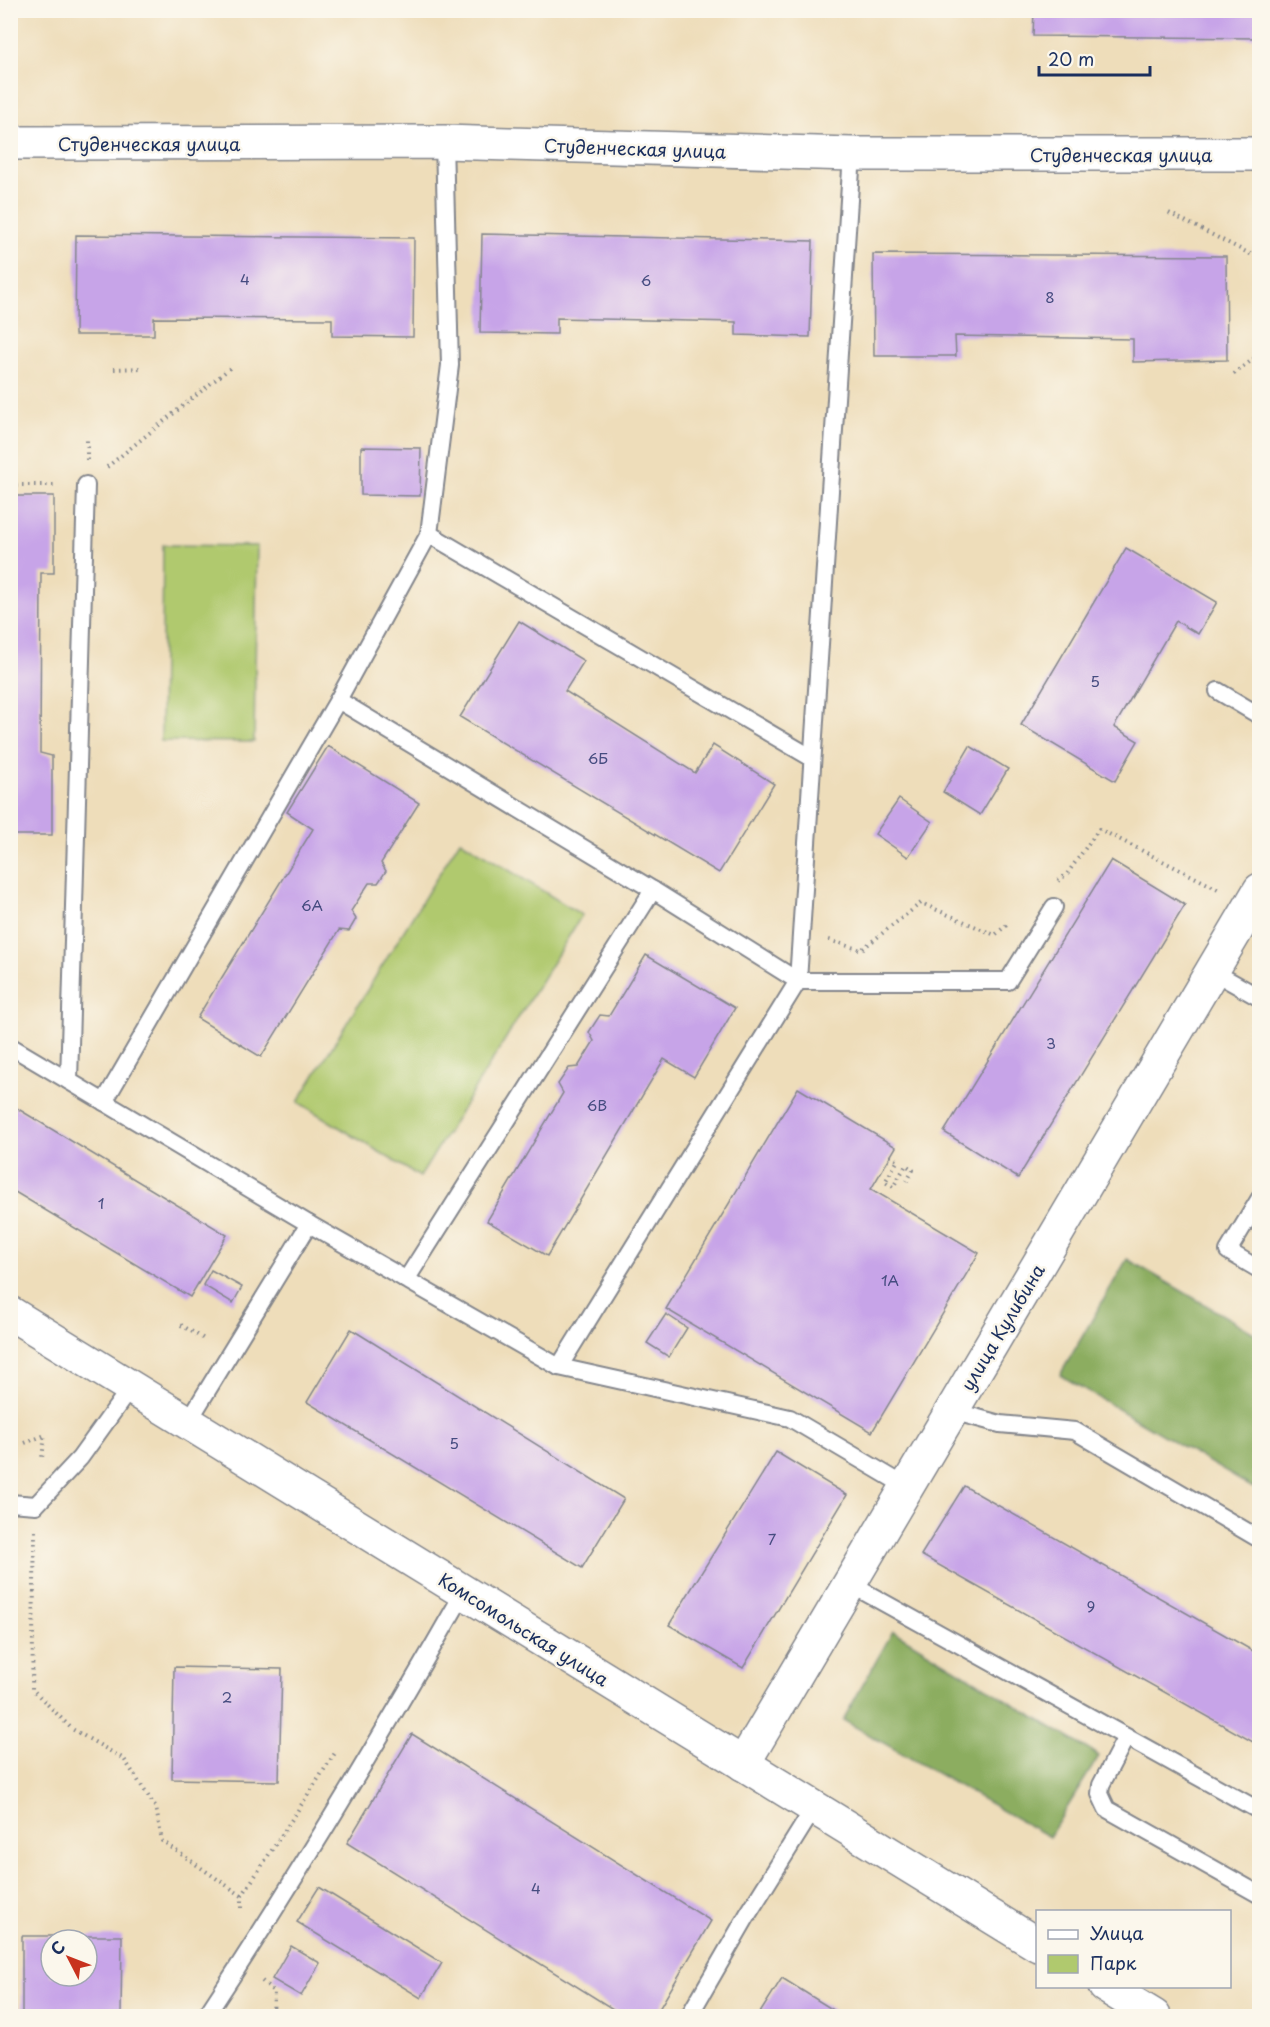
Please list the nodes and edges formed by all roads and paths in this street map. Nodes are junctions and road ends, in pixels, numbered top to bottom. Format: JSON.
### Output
{"nodes":[{"id":1,"x":444,"y":142,"type":"junction"},
{"id":2,"x":10,"y":143,"type":"edge"},
{"id":3,"x":852,"y":154,"type":"junction"},
{"id":4,"x":1260,"y":154,"type":"edge"},
{"id":5,"x":1169,"y":213,"type":"dead end"},
{"id":6,"x":1260,"y":259,"type":"edge"},
{"id":7,"x":1260,"y":354,"type":"edge"},
{"id":8,"x":143,"y":368,"type":"dead end"},
{"id":9,"x":230,"y":368,"type":"dead end"},
{"id":10,"x":114,"y":369,"type":"dead end"},
{"id":11,"x":1234,"y":374,"type":"dead end"},
{"id":12,"x":10,"y":485,"type":"edge"},
{"id":13,"x":86,"y":485,"type":"junction"},
{"id":14,"x":429,"y":534,"type":"junction"},
{"id":15,"x":1218,"y":691,"type":"dead end"},
{"id":16,"x":339,"y":700,"type":"junction"},
{"id":17,"x":1260,"y":716,"type":"edge"},
{"id":18,"x":812,"y":758,"type":"junction"},
{"id":19,"x":1058,"y":881,"type":"dead end"},
{"id":20,"x":653,"y":890,"type":"junction"},
{"id":21,"x":1260,"y":890,"type":"edge"},
{"id":22,"x":1222,"y":891,"type":"dead end"},
{"id":23,"x":1054,"y":906,"type":"dead end"},
{"id":24,"x":1013,"y":920,"type":"dead end"},
{"id":25,"x":801,"y":931,"type":"junction"},
{"id":26,"x":1212,"y":971,"type":"junction"},
{"id":27,"x":798,"y":981,"type":"junction"},
{"id":28,"x":1260,"y":998,"type":"edge"},
{"id":29,"x":10,"y":1046,"type":"edge"},
{"id":30,"x":69,"y":1081,"type":"junction"},
{"id":31,"x":104,"y":1102,"type":"junction"},
{"id":32,"x":890,"y":1156,"type":"dead end"},
{"id":33,"x":907,"y":1181,"type":"dead end"},
{"id":34,"x":1260,"y":1198,"type":"edge"},
{"id":35,"x":309,"y":1224,"type":"junction"},
{"id":36,"x":1260,"y":1270,"type":"edge"},
{"id":37,"x":406,"y":1280,"type":"junction"},
{"id":38,"x":10,"y":1313,"type":"edge"},
{"id":39,"x":181,"y":1325,"type":"dead end"},
{"id":40,"x":215,"y":1345,"type":"dead end"},
{"id":41,"x":559,"y":1367,"type":"junction"},
{"id":42,"x":131,"y":1388,"type":"junction"},
{"id":43,"x":952,"y":1411,"type":"junction"},
{"id":44,"x":188,"y":1422,"type":"junction"},
{"id":45,"x":25,"y":1443,"type":"dead end"},
{"id":46,"x":907,"y":1487,"type":"junction"},
{"id":47,"x":10,"y":1503,"type":"edge"},
{"id":48,"x":36,"y":1505,"type":"junction"},
{"id":49,"x":1260,"y":1532,"type":"edge"},
{"id":50,"x":850,"y":1584,"type":"junction"},
{"id":51,"x":464,"y":1592,"type":"junction"},
{"id":52,"x":1126,"y":1737,"type":"junction"},
{"id":53,"x":743,"y":1764,"type":"junction"},
{"id":54,"x":813,"y":1808,"type":"junction"},
{"id":55,"x":1260,"y":1811,"type":"edge"},
{"id":56,"x":1260,"y":1895,"type":"edge"},
{"id":57,"x":242,"y":1896,"type":"dead end"},
{"id":58,"x":1036,"y":1945,"type":"edge"},
{"id":59,"x":1108,"y":1988,"type":"edge"},
{"id":60,"x":206,"y":2016,"type":"edge"},
{"id":61,"x":689,"y":2016,"type":"edge"},
{"id":62,"x":1154,"y":2016,"type":"edge"}],
"edges":[{"from":1,"to":2,"type":"street","name":"Студенческая улица"},
{"from":1,"to":3,"type":"street","name":"Студенческая улица"},
{"from":1,"to":14,"type":"lane"},
{"from":3,"to":4,"type":"street","name":"Студенческая улица"},
{"from":3,"to":18,"type":"lane"},
{"from":5,"to":6,"type":"path"},
{"from":7,"to":11,"type":"path"},
{"from":8,"to":10,"type":"path"},
{"from":9,"to":13,"type":"path"},
{"from":12,"to":13,"type":"path"},
{"from":13,"to":30,"type":"lane"},
{"from":14,"to":16,"type":"lane"},
{"from":14,"to":18,"type":"lane"},
{"from":15,"to":17,"type":"lane"},
{"from":16,"to":20,"type":"lane"},
{"from":16,"to":31,"type":"lane"},
{"from":18,"to":25,"type":"lane"},
{"from":19,"to":22,"type":"path"},
{"from":20,"to":27,"type":"lane"},
{"from":20,"to":37,"type":"lane"},
{"from":21,"to":26,"type":"street","name":"улица Кулибина"},
{"from":23,"to":27,"type":"lane"},
{"from":24,"to":25,"type":"path"},
{"from":25,"to":27,"type":"lane"},
{"from":26,"to":28,"type":"lane"},
{"from":26,"to":43,"type":"street","name":"улица Кулибина"},
{"from":27,"to":41,"type":"lane"},
{"from":29,"to":30,"type":"lane"},
{"from":30,"to":31,"type":"lane"},
{"from":31,"to":35,"type":"lane"},
{"from":32,"to":33,"type":"path"},
{"from":34,"to":36,"type":"lane"},
{"from":35,"to":37,"type":"lane"},
{"from":35,"to":44,"type":"lane"},
{"from":37,"to":41,"type":"lane"},
{"from":38,"to":42,"type":"street","name":"Комсомольская улица"},
{"from":39,"to":40,"type":"path"},
{"from":41,"to":46,"type":"lane"},
{"from":42,"to":44,"type":"street","name":"Комсомольская улица"},
{"from":42,"to":48,"type":"lane"},
{"from":43,"to":46,"type":"street","name":"улица Кулибина"},
{"from":43,"to":49,"type":"lane"},
{"from":44,"to":51,"type":"street","name":"Комсомольская улица"},
{"from":45,"to":48,"type":"path"},
{"from":46,"to":50,"type":"street","name":"улица Кулибина"},
{"from":47,"to":48,"type":"lane"},
{"from":48,"to":57,"type":"path"},
{"from":50,"to":52,"type":"lane"},
{"from":50,"to":53,"type":"street","name":"улица Кулибина"},
{"from":51,"to":53,"type":"street","name":"Комсомольская улица"},
{"from":51,"to":60,"type":"lane"},
{"from":52,"to":55,"type":"lane"},
{"from":52,"to":56,"type":"lane"},
{"from":53,"to":54,"type":"street","name":"Комсомольская улица"},
{"from":54,"to":58,"type":"street","name":"Комсомольская улица"},
{"from":54,"to":61,"type":"lane"},
{"from":59,"to":62,"type":"street"}]}
